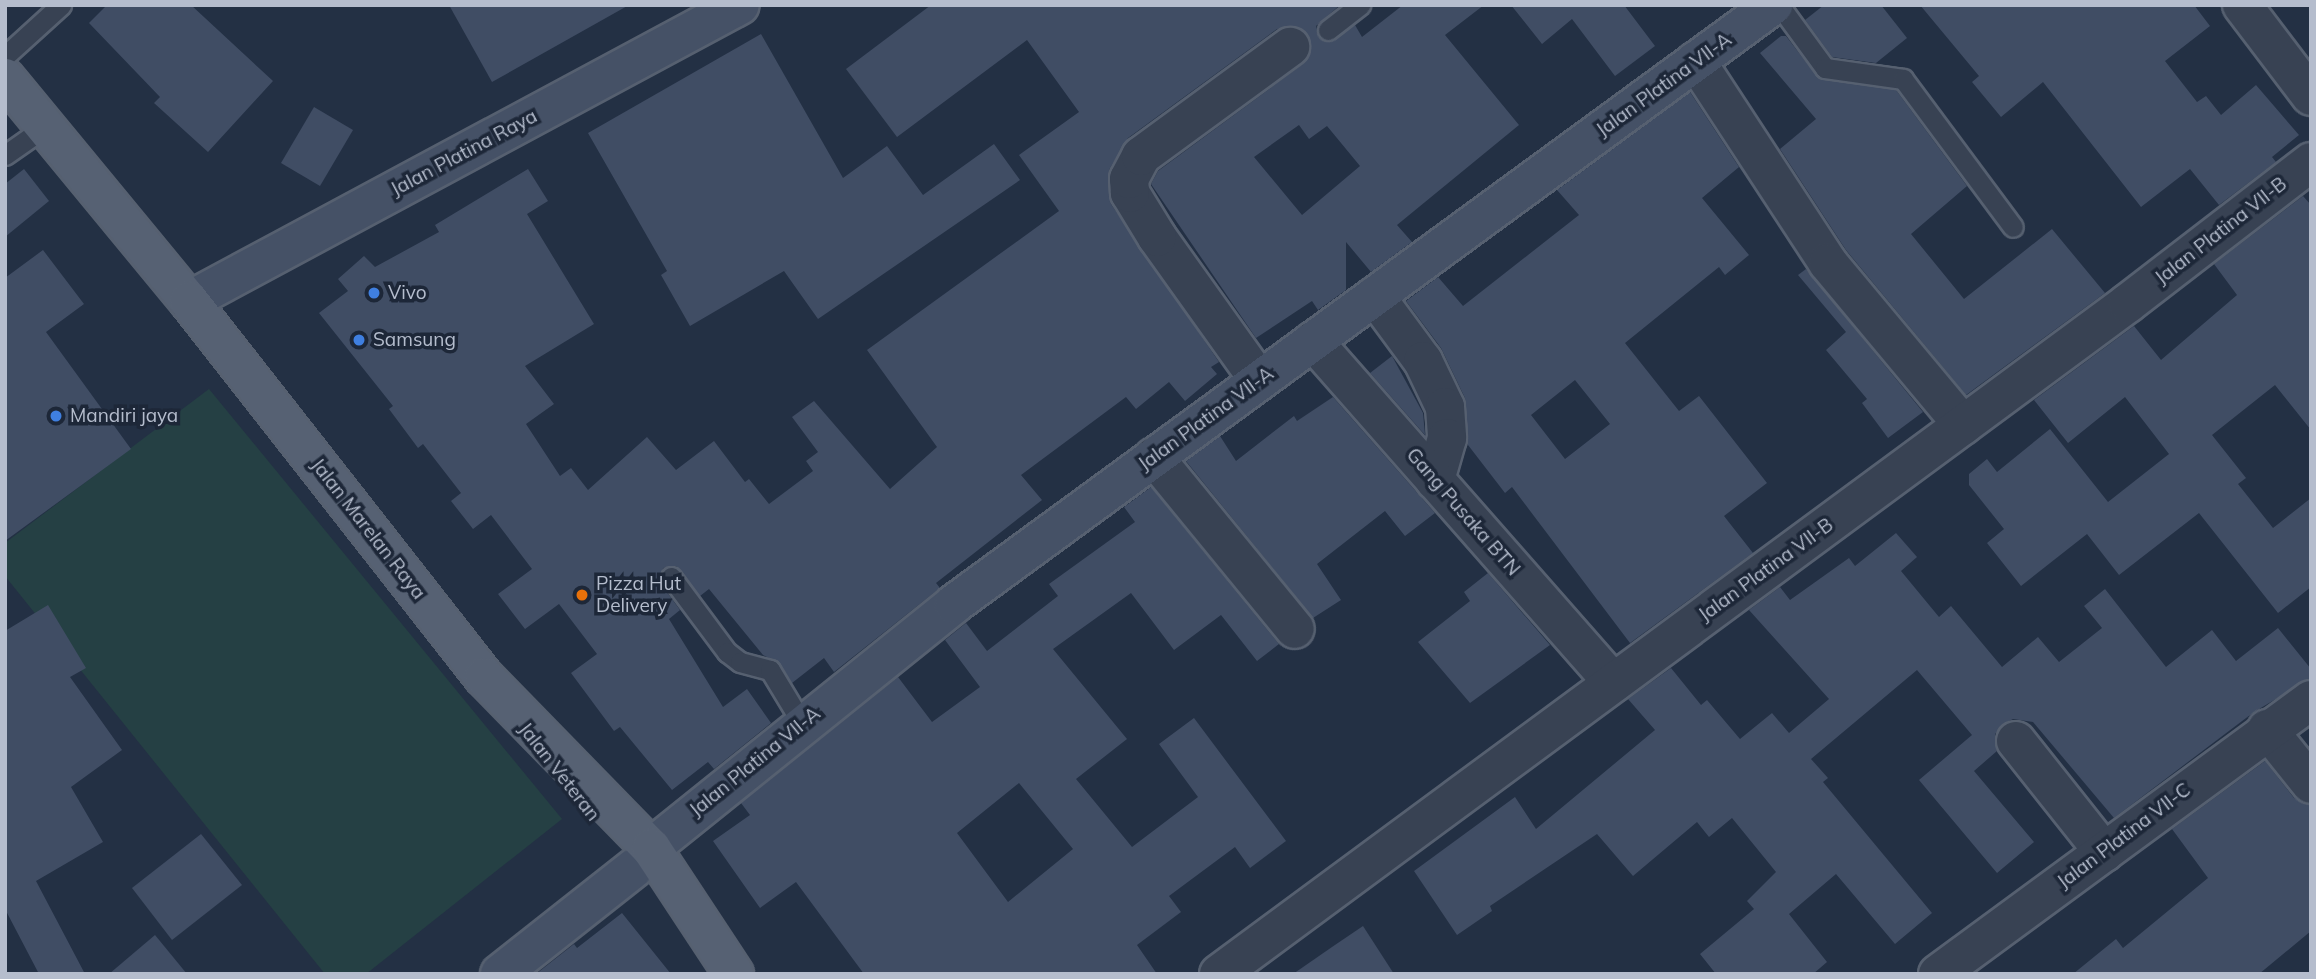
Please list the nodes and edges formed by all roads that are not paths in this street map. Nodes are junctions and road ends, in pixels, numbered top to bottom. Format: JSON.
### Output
{"nodes":[{"id":1,"x":61,"y":5,"type":"edge"},
{"id":2,"x":740,"y":5,"type":"edge"},
{"id":3,"x":1360,"y":5,"type":"edge"},
{"id":4,"x":1773,"y":5,"type":"edge"},
{"id":5,"x":1779,"y":5,"type":"edge"},
{"id":6,"x":2242,"y":5,"type":"edge"},
{"id":7,"x":1328,"y":30,"type":"dead end"},
{"id":8,"x":1290,"y":47,"type":"dead end"},
{"id":9,"x":5,"y":56,"type":"edge"},
{"id":10,"x":1696,"y":61,"type":"junction"},
{"id":11,"x":5,"y":78,"type":"edge"},
{"id":12,"x":2311,"y":96,"type":"edge"},
{"id":13,"x":46,"y":127,"type":"junction"},
{"id":14,"x":5,"y":156,"type":"edge"},
{"id":15,"x":2311,"y":162,"type":"edge"},
{"id":16,"x":2012,"y":227,"type":"dead end"},
{"id":17,"x":1375,"y":296,"type":"junction"},
{"id":18,"x":189,"y":300,"type":"junction"},
{"id":19,"x":1312,"y":341,"type":"junction"},
{"id":20,"x":1259,"y":380,"type":"junction"},
{"id":21,"x":1963,"y":425,"type":"junction"},
{"id":22,"x":1154,"y":457,"type":"junction"},
{"id":23,"x":1435,"y":480,"type":"junction"},
{"id":24,"x":671,"y":577,"type":"dead end"},
{"id":25,"x":1295,"y":629,"type":"dead end"},
{"id":26,"x":1613,"y":683,"type":"junction"},
{"id":27,"x":2311,"y":700,"type":"edge"},
{"id":28,"x":802,"y":723,"type":"junction"},
{"id":29,"x":2267,"y":729,"type":"junction"},
{"id":30,"x":2016,"y":741,"type":"dead end"},
{"id":31,"x":2311,"y":784,"type":"edge"},
{"id":32,"x":2104,"y":852,"type":"junction"},
{"id":33,"x":643,"y":858,"type":"junction"},
{"id":34,"x":500,"y":974,"type":"edge"},
{"id":35,"x":725,"y":974,"type":"edge"},
{"id":36,"x":734,"y":974,"type":"edge"},
{"id":37,"x":1219,"y":974,"type":"edge"},
{"id":38,"x":1938,"y":974,"type":"edge"}],
"edges":[{"from":1,"to":9,"type":"lane"},
{"from":2,"to":18,"type":"main road","name":"Jalan Platina Raya"},
{"from":3,"to":7,"type":"lane"},
{"from":4,"to":10,"type":"main road","name":"Jalan Platina VII-A"},
{"from":5,"to":16,"type":"lane"},
{"from":6,"to":12,"type":"street"},
{"from":8,"to":20,"type":"street"},
{"from":10,"to":17,"type":"main road","name":"Jalan Platina VII-A"},
{"from":10,"to":21,"type":"street"},
{"from":11,"to":13,"type":"main road","name":"Jalan Marelan Raya"},
{"from":13,"to":14,"type":"lane"},
{"from":13,"to":18,"type":"main road","name":"Jalan Marelan Raya"},
{"from":15,"to":21,"type":"street","name":"Jalan Platina VII-B"},
{"from":17,"to":19,"type":"main road","name":"Jalan Platina VII-A"},
{"from":17,"to":23,"type":"street"},
{"from":18,"to":33,"type":"main road","name":"Jalan Marelan Raya"},
{"from":19,"to":20,"type":"main road","name":"Jalan Platina VII-A"},
{"from":19,"to":23,"type":"street","name":"Gang Pusaka BTN"},
{"from":20,"to":22,"type":"main road","name":"Jalan Platina VII-A"},
{"from":21,"to":26,"type":"street","name":"Jalan Platina VII-B"},
{"from":22,"to":25,"type":"street"},
{"from":22,"to":28,"type":"main road","name":"Jalan Platina VII-A"},
{"from":23,"to":26,"type":"street","name":"Gang Pusaka BTN"},
{"from":24,"to":28,"type":"lane"},
{"from":26,"to":37,"type":"street","name":"Jalan Platina VII-B"},
{"from":27,"to":29,"type":"street","name":"Jalan Platina VII-C"},
{"from":28,"to":33,"type":"main road","name":"Jalan Platina VII-A"},
{"from":29,"to":31,"type":"street"},
{"from":29,"to":32,"type":"street","name":"Jalan Platina VII-C"},
{"from":30,"to":32,"type":"street"},
{"from":32,"to":38,"type":"street","name":"Jalan Platina VII-C"},
{"from":33,"to":34,"type":"main road","name":"Jalan Platina VII-A"},
{"from":33,"to":35,"type":"main road","name":"Jalan Marelan Raya"},
{"from":33,"to":36,"type":"main road","name":"Jalan Marelan Raya"}]}
